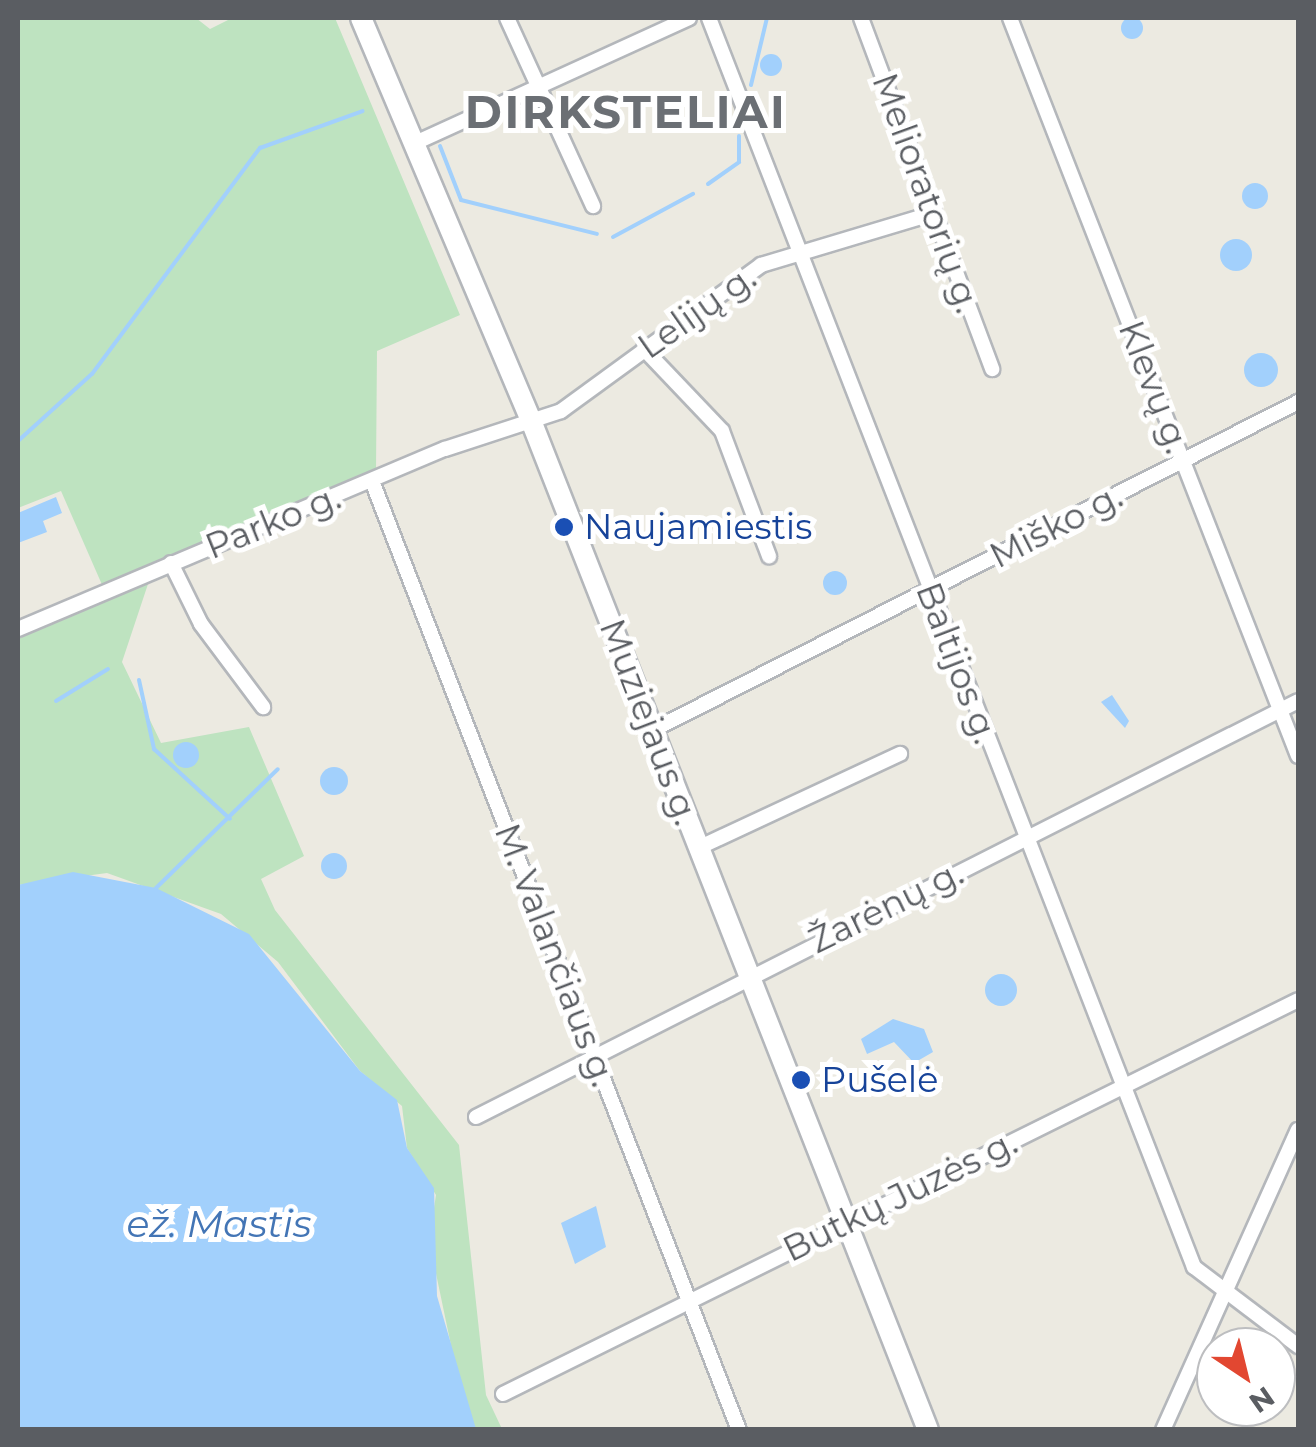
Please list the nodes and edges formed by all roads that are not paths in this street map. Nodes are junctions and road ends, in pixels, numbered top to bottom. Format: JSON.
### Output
{"nodes":[{"id":1,"x":361,"y":18,"type":"edge"},
{"id":2,"x":508,"y":18,"type":"edge"},
{"id":3,"x":689,"y":18,"type":"edge"},
{"id":4,"x":709,"y":18,"type":"edge"},
{"id":5,"x":861,"y":18,"type":"edge"},
{"id":6,"x":1010,"y":18,"type":"edge"},
{"id":7,"x":536,"y":86,"type":"junction"},
{"id":8,"x":414,"y":143,"type":"junction"},
{"id":9,"x":593,"y":206,"type":"dead end"},
{"id":10,"x":934,"y":213,"type":"junction"},
{"id":11,"x":803,"y":253,"type":"junction"},
{"id":12,"x":644,"y":349,"type":"junction"},
{"id":13,"x":992,"y":369,"type":"dead end"},
{"id":14,"x":1298,"y":402,"type":"edge"},
{"id":15,"x":530,"y":418,"type":"junction"},
{"id":16,"x":1182,"y":461,"type":"junction"},
{"id":17,"x":372,"y":481,"type":"junction"},
{"id":18,"x":769,"y":556,"type":"dead end"},
{"id":19,"x":171,"y":564,"type":"junction"},
{"id":20,"x":930,"y":591,"type":"junction"},
{"id":21,"x":18,"y":629,"type":"edge"},
{"id":22,"x":1298,"y":701,"type":"edge"},
{"id":23,"x":263,"y":708,"type":"dead end"},
{"id":24,"x":1280,"y":710,"type":"junction"},
{"id":25,"x":653,"y":730,"type":"junction"},
{"id":26,"x":900,"y":754,"type":"dead end"},
{"id":27,"x":1298,"y":756,"type":"edge"},
{"id":28,"x":1025,"y":840,"type":"junction"},
{"id":29,"x":698,"y":848,"type":"junction"},
{"id":30,"x":750,"y":973,"type":"junction"},
{"id":31,"x":1298,"y":1000,"type":"edge"},
{"id":32,"x":592,"y":1054,"type":"junction"},
{"id":33,"x":1124,"y":1086,"type":"junction"},
{"id":34,"x":476,"y":1116,"type":"dead end"},
{"id":35,"x":1298,"y":1130,"type":"edge"},
{"id":36,"x":1295,"y":1148,"type":"edge"},
{"id":37,"x":848,"y":1220,"type":"junction"},
{"id":38,"x":1225,"y":1294,"type":"junction"},
{"id":39,"x":689,"y":1302,"type":"junction"},
{"id":40,"x":1298,"y":1346,"type":"edge"},
{"id":41,"x":503,"y":1394,"type":"dead end"},
{"id":42,"x":739,"y":1430,"type":"edge"},
{"id":43,"x":928,"y":1430,"type":"edge"},
{"id":44,"x":1163,"y":1430,"type":"edge"}],
"edges":[{"from":1,"to":8,"type":"main road","name":"Muziejaus g."},
{"from":2,"to":7,"type":"street"},
{"from":3,"to":7,"type":"street"},
{"from":4,"to":11,"type":"street","name":"Baltijos g."},
{"from":5,"to":10,"type":"street","name":"Melioratorių g."},
{"from":6,"to":16,"type":"street","name":"Klevų g."},
{"from":7,"to":8,"type":"street"},
{"from":7,"to":9,"type":"street"},
{"from":8,"to":15,"type":"main road","name":"Muziejaus g."},
{"from":10,"to":11,"type":"street","name":"Lelijų g."},
{"from":10,"to":13,"type":"street","name":"Melioratorių g."},
{"from":11,"to":12,"type":"street","name":"Lelijų g."},
{"from":11,"to":20,"type":"street","name":"Baltijos g."},
{"from":12,"to":15,"type":"street","name":"Lelijų g."},
{"from":12,"to":18,"type":"street"},
{"from":14,"to":16,"type":"street","name":"Miško g."},
{"from":15,"to":17,"type":"street","name":"Parko g."},
{"from":15,"to":25,"type":"main road","name":"Muziejaus g."},
{"from":16,"to":20,"type":"street","name":"Miško g."},
{"from":16,"to":24,"type":"street","name":"Klevų g."},
{"from":17,"to":19,"type":"street","name":"Parko g."},
{"from":17,"to":32,"type":"street","name":"M. Valančiaus g."},
{"from":19,"to":21,"type":"street","name":"Parko g."},
{"from":19,"to":23,"type":"street"},
{"from":20,"to":25,"type":"street","name":"Miško g."},
{"from":20,"to":28,"type":"street","name":"Baltijos g."},
{"from":22,"to":24,"type":"street","name":"Žarėnų g."},
{"from":24,"to":27,"type":"street","name":"Klevų g."},
{"from":24,"to":28,"type":"street","name":"Žarėnų g."},
{"from":25,"to":29,"type":"main road","name":"Muziejaus g."},
{"from":26,"to":29,"type":"street"},
{"from":28,"to":30,"type":"street","name":"Žarėnų g."},
{"from":28,"to":33,"type":"street","name":"Baltijos g."},
{"from":29,"to":30,"type":"main road","name":"Muziejaus g."},
{"from":30,"to":32,"type":"street","name":"Žarėnų g."},
{"from":30,"to":37,"type":"main road","name":"Muziejaus g."},
{"from":31,"to":33,"type":"street","name":"Butkų Juzės g."},
{"from":32,"to":34,"type":"street","name":"Žarėnų g."},
{"from":32,"to":39,"type":"street","name":"M. Valančiaus g."},
{"from":33,"to":37,"type":"street","name":"Butkų Juzės g."},
{"from":33,"to":38,"type":"street","name":"Baltijos g."},
{"from":35,"to":36,"type":"street"},
{"from":36,"to":38,"type":"street"},
{"from":37,"to":39,"type":"street","name":"Butkų Juzės g."},
{"from":37,"to":43,"type":"main road","name":"Muziejaus g."},
{"from":38,"to":40,"type":"street","name":"Baltijos g."},
{"from":38,"to":44,"type":"street"},
{"from":39,"to":41,"type":"street","name":"Butkų Juzės g."},
{"from":39,"to":42,"type":"street","name":"M. Valančiaus g."}]}
